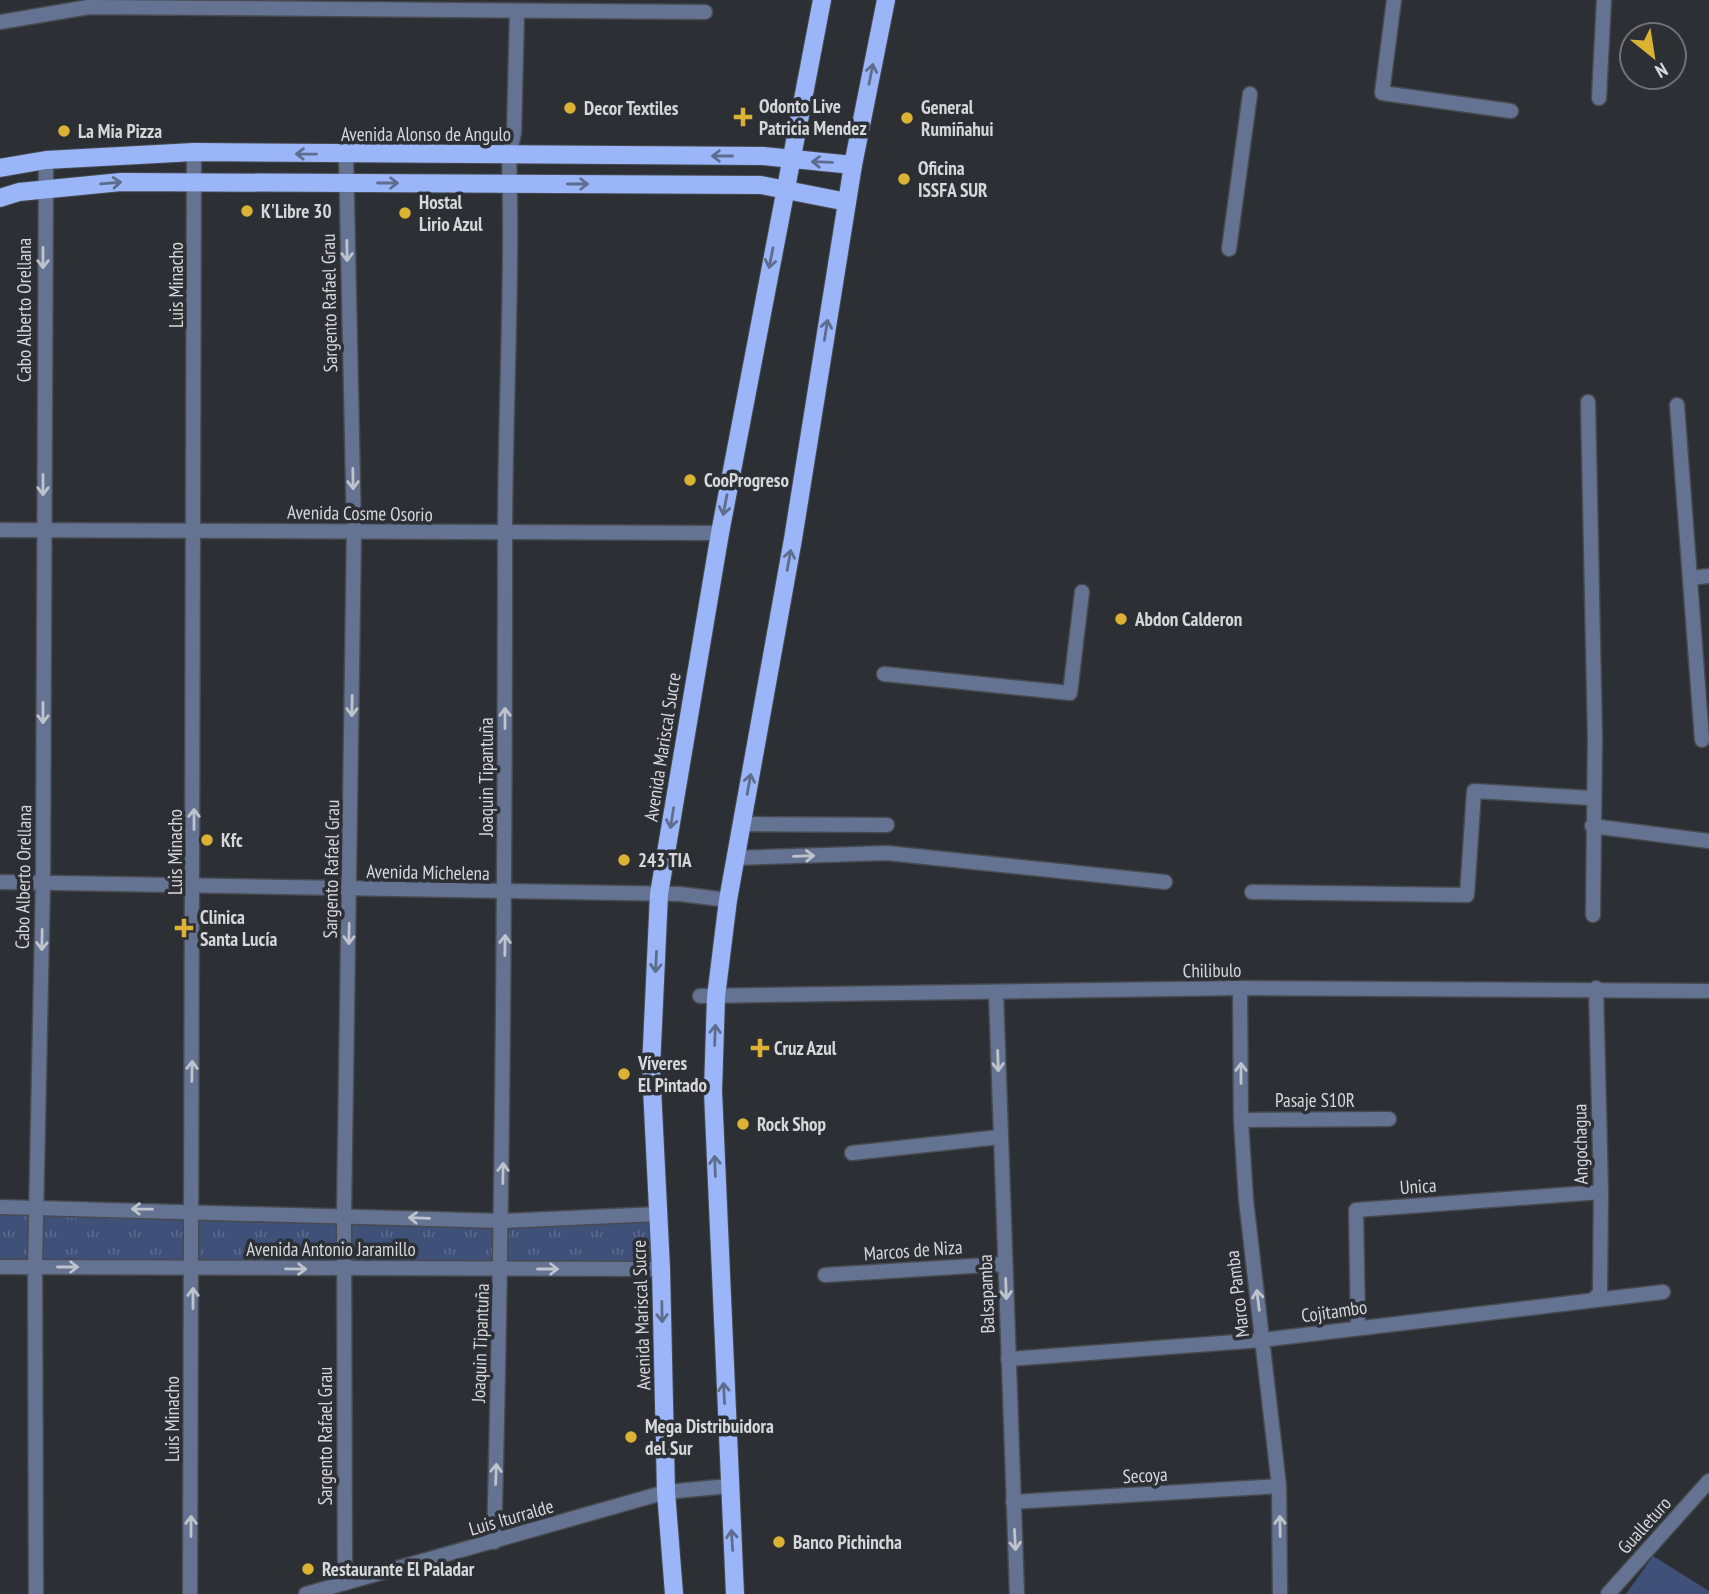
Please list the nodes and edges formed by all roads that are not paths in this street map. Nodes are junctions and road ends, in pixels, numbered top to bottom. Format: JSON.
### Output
{"nodes":[{"id":1,"x":822,"y":0,"type":"edge"},
{"id":2,"x":886,"y":0,"type":"edge"},
{"id":3,"x":1394,"y":0,"type":"edge"},
{"id":4,"x":1604,"y":0,"type":"edge"},
{"id":5,"x":198,"y":4,"type":"edge"},
{"id":6,"x":517,"y":12,"type":"junction"},
{"id":7,"x":705,"y":12,"type":"dead end"},
{"id":8,"x":0,"y":22,"type":"edge"},
{"id":9,"x":1250,"y":94,"type":"dead end"},
{"id":10,"x":1599,"y":98,"type":"dead end"},
{"id":11,"x":1511,"y":111,"type":"dead end"},
{"id":12,"x":194,"y":152,"type":"junction"},
{"id":13,"x":346,"y":155,"type":"junction"},
{"id":14,"x":509,"y":155,"type":"junction"},
{"id":15,"x":46,"y":160,"type":"junction"},
{"id":16,"x":790,"y":160,"type":"junction"},
{"id":17,"x":853,"y":165,"type":"junction"},
{"id":18,"x":0,"y":168,"type":"edge"},
{"id":19,"x":196,"y":183,"type":"junction"},
{"id":20,"x":346,"y":183,"type":"junction"},
{"id":21,"x":510,"y":184,"type":"junction"},
{"id":22,"x":43,"y":189,"type":"junction"},
{"id":23,"x":785,"y":191,"type":"junction"},
{"id":24,"x":0,"y":198,"type":"edge"},
{"id":25,"x":847,"y":202,"type":"junction"},
{"id":26,"x":1229,"y":249,"type":"dead end"},
{"id":27,"x":1588,"y":402,"type":"dead end"},
{"id":28,"x":1677,"y":405,"type":"dead end"},
{"id":29,"x":0,"y":530,"type":"edge"},
{"id":30,"x":43,"y":530,"type":"junction"},
{"id":31,"x":194,"y":531,"type":"junction"},
{"id":32,"x":354,"y":531,"type":"junction"},
{"id":33,"x":720,"y":533,"type":"junction"},
{"id":34,"x":505,"y":534,"type":"junction"},
{"id":35,"x":1709,"y":576,"type":"edge"},
{"id":36,"x":1690,"y":578,"type":"junction"},
{"id":37,"x":1082,"y":592,"type":"dead end"},
{"id":38,"x":884,"y":674,"type":"dead end"},
{"id":39,"x":1702,"y":740,"type":"dead end"},
{"id":40,"x":1592,"y":798,"type":"junction"},
{"id":41,"x":742,"y":824,"type":"junction"},
{"id":42,"x":887,"y":825,"type":"dead end"},
{"id":43,"x":1592,"y":826,"type":"junction"},
{"id":44,"x":1709,"y":841,"type":"edge"},
{"id":45,"x":736,"y":858,"type":"junction"},
{"id":46,"x":43,"y":881,"type":"junction"},
{"id":47,"x":0,"y":882,"type":"edge"},
{"id":48,"x":1165,"y":882,"type":"dead end"},
{"id":49,"x":194,"y":883,"type":"junction"},
{"id":50,"x":350,"y":890,"type":"junction"},
{"id":51,"x":1251,"y":892,"type":"dead end"},
{"id":52,"x":506,"y":893,"type":"junction"},
{"id":53,"x":659,"y":894,"type":"junction"},
{"id":54,"x":728,"y":900,"type":"junction"},
{"id":55,"x":1593,"y":915,"type":"dead end"},
{"id":56,"x":1240,"y":988,"type":"junction"},
{"id":57,"x":1596,"y":988,"type":"junction"},
{"id":58,"x":1709,"y":990,"type":"edge"},
{"id":59,"x":996,"y":993,"type":"junction"},
{"id":60,"x":708,"y":996,"type":"junction"},
{"id":61,"x":1390,"y":1119,"type":"dead end"},
{"id":62,"x":1241,"y":1120,"type":"junction"},
{"id":63,"x":1000,"y":1137,"type":"junction"},
{"id":64,"x":852,"y":1153,"type":"dead end"},
{"id":65,"x":1601,"y":1192,"type":"junction"},
{"id":66,"x":0,"y":1207,"type":"edge"},
{"id":67,"x":36,"y":1207,"type":"junction"},
{"id":68,"x":191,"y":1210,"type":"junction"},
{"id":69,"x":658,"y":1214,"type":"junction"},
{"id":70,"x":344,"y":1216,"type":"junction"},
{"id":71,"x":502,"y":1221,"type":"junction"},
{"id":72,"x":1005,"y":1264,"type":"junction"},
{"id":73,"x":0,"y":1267,"type":"edge"},
{"id":74,"x":35,"y":1267,"type":"junction"},
{"id":75,"x":193,"y":1268,"type":"junction"},
{"id":76,"x":501,"y":1268,"type":"junction"},
{"id":77,"x":344,"y":1269,"type":"junction"},
{"id":78,"x":661,"y":1269,"type":"junction"},
{"id":79,"x":825,"y":1275,"type":"dead end"},
{"id":80,"x":1663,"y":1292,"type":"dead end"},
{"id":81,"x":1596,"y":1297,"type":"junction"},
{"id":82,"x":1358,"y":1326,"type":"junction"},
{"id":83,"x":1262,"y":1340,"type":"junction"},
{"id":84,"x":1008,"y":1359,"type":"junction"},
{"id":85,"x":1709,"y":1481,"type":"edge"},
{"id":86,"x":729,"y":1486,"type":"junction"},
{"id":87,"x":1279,"y":1486,"type":"junction"},
{"id":88,"x":666,"y":1492,"type":"junction"},
{"id":89,"x":1013,"y":1502,"type":"junction"},
{"id":90,"x":494,"y":1542,"type":"junction"},
{"id":91,"x":345,"y":1583,"type":"junction"},
{"id":92,"x":36,"y":1594,"type":"edge"},
{"id":93,"x":190,"y":1594,"type":"edge"},
{"id":94,"x":306,"y":1594,"type":"edge"},
{"id":95,"x":674,"y":1594,"type":"edge"},
{"id":96,"x":735,"y":1594,"type":"edge"},
{"id":97,"x":1017,"y":1594,"type":"edge"},
{"id":98,"x":1280,"y":1594,"type":"edge"},
{"id":99,"x":1608,"y":1594,"type":"edge"}],
"edges":[{"from":1,"to":16,"type":"main road","name":"Avenida Mariscal Sucre"},
{"from":17,"to":2,"type":"main road","one_way":true},
{"from":3,"to":11,"type":"street"},
{"from":4,"to":10,"type":"street"},
{"from":5,"to":6,"type":"street"},
{"from":5,"to":8,"type":"street"},
{"from":6,"to":7,"type":"street"},
{"from":6,"to":14,"type":"street","name":"Joaquin Tipantuña"},
{"from":9,"to":26,"type":"street"},
{"from":13,"to":12,"type":"main road","name":"Avenida Alonso de Angulo","one_way":true},
{"from":12,"to":15,"type":"main road","name":"Avenida Alonso de Angulo"},
{"from":12,"to":19,"type":"street","name":"Luis Minacho"},
{"from":13,"to":14,"type":"main road","name":"Avenida Alonso de Angulo"},
{"from":13,"to":20,"type":"street","name":"Sargento Rafael Grau"},
{"from":16,"to":14,"type":"main road","name":"Avenida Alonso de Angulo","one_way":true},
{"from":14,"to":21,"type":"street","name":"Joaquin Tipantuña"},
{"from":15,"to":18,"type":"main road","name":"Avenida Alonso de Angulo"},
{"from":15,"to":22,"type":"street","name":"Cabo Alberto Orellana"},
{"from":17,"to":16,"type":"main road","name":"Avenida Alonso de Angulo","one_way":true},
{"from":16,"to":23,"type":"main road","name":"Avenida Mariscal Sucre"},
{"from":17,"to":25,"type":"main road"},
{"from":19,"to":20,"type":"main road"},
{"from":22,"to":19,"type":"main road","one_way":true},
{"from":19,"to":31,"type":"street","name":"Luis Minacho"},
{"from":20,"to":21,"type":"main road","one_way":true},
{"from":20,"to":32,"type":"street","name":"Sargento Rafael Grau","one_way":true},
{"from":21,"to":23,"type":"main road","one_way":true},
{"from":21,"to":34,"type":"street","name":"Joaquin Tipantuña"},
{"from":22,"to":24,"type":"main road"},
{"from":22,"to":30,"type":"street","name":"Cabo Alberto Orellana","one_way":true},
{"from":23,"to":25,"type":"main road"},
{"from":23,"to":33,"type":"main road","name":"Avenida Mariscal Sucre","one_way":true},
{"from":41,"to":25,"type":"main road","one_way":true},
{"from":27,"to":40,"type":"street"},
{"from":28,"to":36,"type":"street"},
{"from":29,"to":30,"type":"street","name":"Avenida Cosme Osorio"},
{"from":30,"to":31,"type":"street","name":"Avenida Cosme Osorio"},
{"from":30,"to":46,"type":"street","name":"Cabo Alberto Orellana","one_way":true},
{"from":31,"to":32,"type":"street","name":"Avenida Cosme Osorio"},
{"from":49,"to":31,"type":"street","name":"Luis Minacho","one_way":true},
{"from":32,"to":34,"type":"street","name":"Avenida Cosme Osorio"},
{"from":32,"to":50,"type":"street","name":"Sargento Rafael Grau","one_way":true},
{"from":33,"to":34,"type":"street","name":"Avenida Cosme Osorio"},
{"from":33,"to":53,"type":"main road","name":"Avenida Mariscal Sucre","one_way":true},
{"from":52,"to":34,"type":"street","name":"Joaquin Tipantuña","one_way":true},
{"from":35,"to":36,"type":"street"},
{"from":36,"to":39,"type":"street"},
{"from":37,"to":38,"type":"street"},
{"from":40,"to":43,"type":"street"},
{"from":40,"to":51,"type":"street"},
{"from":41,"to":42,"type":"street"},
{"from":41,"to":45,"type":"main road"},
{"from":43,"to":44,"type":"street"},
{"from":43,"to":55,"type":"street"},
{"from":45,"to":48,"type":"street","one_way":true},
{"from":45,"to":54,"type":"main road"},
{"from":46,"to":47,"type":"street","name":"Avenida Michelena"},
{"from":46,"to":49,"type":"street","name":"Avenida Michelena"},
{"from":46,"to":67,"type":"street","name":"Cabo Alberto Orellana","one_way":true},
{"from":49,"to":50,"type":"street","name":"Avenida Michelena"},
{"from":68,"to":49,"type":"street","name":"Luis Minacho","one_way":true},
{"from":50,"to":52,"type":"street","name":"Avenida Michelena"},
{"from":50,"to":70,"type":"street","name":"Sargento Rafael Grau","one_way":true},
{"from":52,"to":53,"type":"street","name":"Avenida Michelena"},
{"from":71,"to":52,"type":"street","name":"Joaquin Tipantuña","one_way":true},
{"from":53,"to":54,"type":"street","name":"Avenida Michelena"},
{"from":53,"to":69,"type":"main road","name":"Avenida Mariscal Sucre","one_way":true},
{"from":54,"to":60,"type":"main road"},
{"from":56,"to":57,"type":"street","name":"Chilibulo"},
{"from":56,"to":59,"type":"street","name":"Chilibulo"},
{"from":62,"to":56,"type":"street","name":"Marco Pamba","one_way":true},
{"from":57,"to":58,"type":"street","name":"Chilibulo"},
{"from":57,"to":65,"type":"street","name":"Angochagua"},
{"from":59,"to":60,"type":"street","name":"Chilibulo"},
{"from":59,"to":63,"type":"street","name":"Balsapamba","one_way":true},
{"from":86,"to":60,"type":"main road","one_way":true},
{"from":61,"to":62,"type":"street","name":"Pasaje S10R"},
{"from":83,"to":62,"type":"street","name":"Marco Pamba","one_way":true},
{"from":63,"to":64,"type":"street"},
{"from":63,"to":72,"type":"street","name":"Balsapamba"},
{"from":65,"to":81,"type":"street","name":"Angochagua"},
{"from":65,"to":82,"type":"street","name":"Unica"},
{"from":66,"to":67,"type":"street","name":"Avenida Antonio Jaramillo"},
{"from":68,"to":67,"type":"street","name":"Avenida Antonio Jaramillo","one_way":true},
{"from":67,"to":74,"type":"street","name":"Cabo Alberto Orellana"},
{"from":68,"to":70,"type":"street","name":"Avenida Antonio Jaramillo"},
{"from":68,"to":75,"type":"street","name":"Luis Minacho"},
{"from":69,"to":71,"type":"street","name":"Avenida Antonio Jaramillo"},
{"from":69,"to":78,"type":"main road","name":"Avenida Mariscal Sucre"},
{"from":71,"to":70,"type":"street","name":"Avenida Antonio Jaramillo","one_way":true},
{"from":70,"to":77,"type":"street","name":"Sargento Rafael Grau"},
{"from":71,"to":76,"type":"street","name":"Joaquin Tipantuña"},
{"from":72,"to":79,"type":"street","name":"Marcos de Niza"},
{"from":72,"to":84,"type":"street","name":"Balsapamba","one_way":true},
{"from":73,"to":74,"type":"street","name":"Avenida Antonio Jaramillo"},
{"from":74,"to":75,"type":"street","name":"Avenida Antonio Jaramillo","one_way":true},
{"from":74,"to":92,"type":"street","name":"Cabo Alberto Orellana"},
{"from":75,"to":77,"type":"street","name":"Avenida Antonio Jaramillo","one_way":true},
{"from":93,"to":75,"type":"street","name":"Luis Minacho","one_way":true},
{"from":76,"to":77,"type":"street","name":"Avenida Antonio Jaramillo"},
{"from":76,"to":78,"type":"street","name":"Avenida Antonio Jaramillo","one_way":true},
{"from":90,"to":76,"type":"street","name":"Joaquin Tipantuña","one_way":true},
{"from":77,"to":91,"type":"street","name":"Sargento Rafael Grau"},
{"from":78,"to":88,"type":"main road","name":"Avenida Mariscal Sucre","one_way":true},
{"from":80,"to":81,"type":"street","name":"Cojitambo"},
{"from":81,"to":82,"type":"street","name":"Cojitambo"},
{"from":82,"to":83,"type":"street","name":"Cojitambo"},
{"from":83,"to":84,"type":"street","name":"Cojitambo"},
{"from":83,"to":87,"type":"street","name":"Marco Pamba"},
{"from":84,"to":89,"type":"street","name":"Balsapamba"},
{"from":85,"to":99,"type":"street","name":"Gualleturo"},
{"from":86,"to":88,"type":"street","name":"Luis Iturralde"},
{"from":96,"to":86,"type":"main road","one_way":true},
{"from":87,"to":89,"type":"street","name":"Secoya"},
{"from":98,"to":87,"type":"street","name":"Marco Pamba","one_way":true},
{"from":88,"to":90,"type":"street","name":"Luis Iturralde"},
{"from":88,"to":95,"type":"main road","name":"Avenida Mariscal Sucre"},
{"from":89,"to":97,"type":"street","name":"Balsapamba","one_way":true},
{"from":90,"to":91,"type":"street","name":"Luis Iturralde"},
{"from":91,"to":94,"type":"street","name":"Luis Iturralde"}]}
